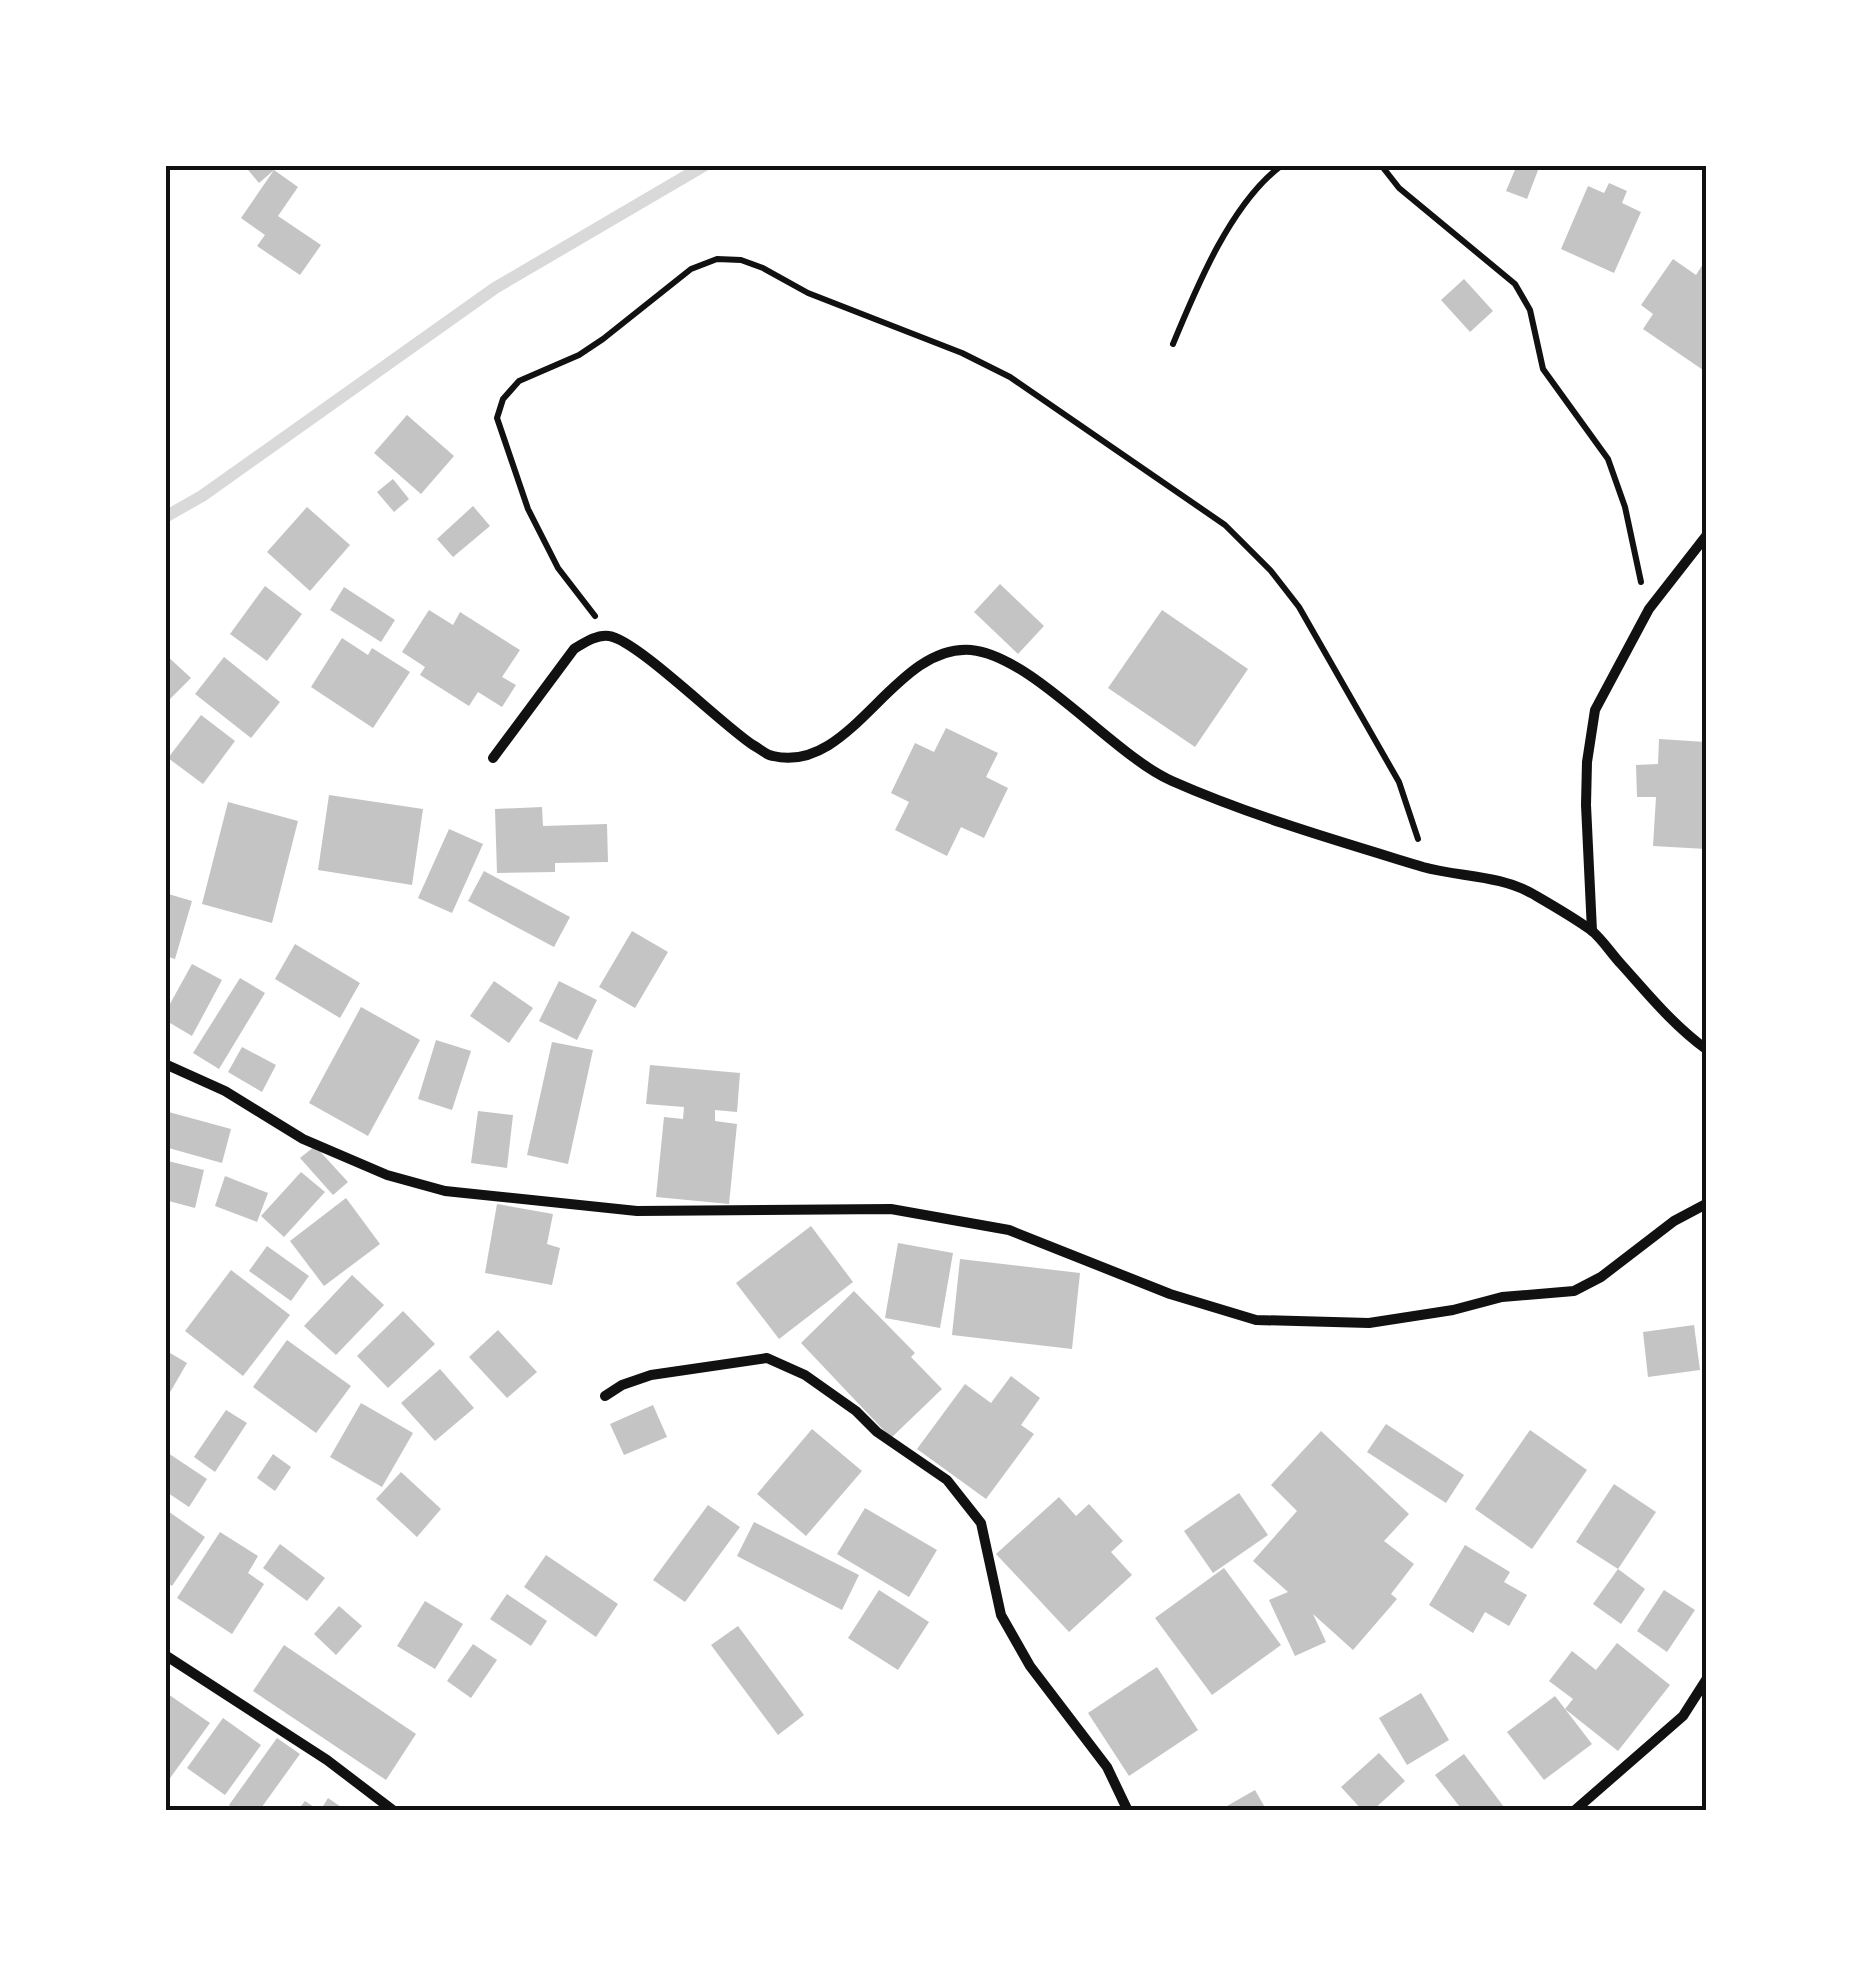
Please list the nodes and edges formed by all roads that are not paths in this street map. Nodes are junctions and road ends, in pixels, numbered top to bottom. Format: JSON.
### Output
{"nodes":[{"id":1,"x":1706,"y":536,"type":"edge"},
{"id":2,"x":493,"y":758,"type":"dead end"},
{"id":3,"x":1592,"y":931,"type":"junction"},
{"id":4,"x":1706,"y":1050,"type":"edge"},
{"id":5,"x":165,"y":1064,"type":"edge"},
{"id":6,"x":1706,"y":1204,"type":"edge"},
{"id":7,"x":605,"y":1396,"type":"dead end"},
{"id":8,"x":165,"y":1655,"type":"edge"},
{"id":9,"x":1706,"y":1680,"type":"edge"},
{"id":10,"x":394,"y":1811,"type":"edge"},
{"id":11,"x":1128,"y":1811,"type":"edge"},
{"id":12,"x":1574,"y":1811,"type":"edge"}],
"edges":[{"from":1,"to":3,"type":"street"},
{"from":2,"to":3,"type":"street"},
{"from":3,"to":4,"type":"street"},
{"from":5,"to":6,"type":"street"},
{"from":7,"to":11,"type":"street"},
{"from":8,"to":10,"type":"street"},
{"from":9,"to":12,"type":"street"}]}
